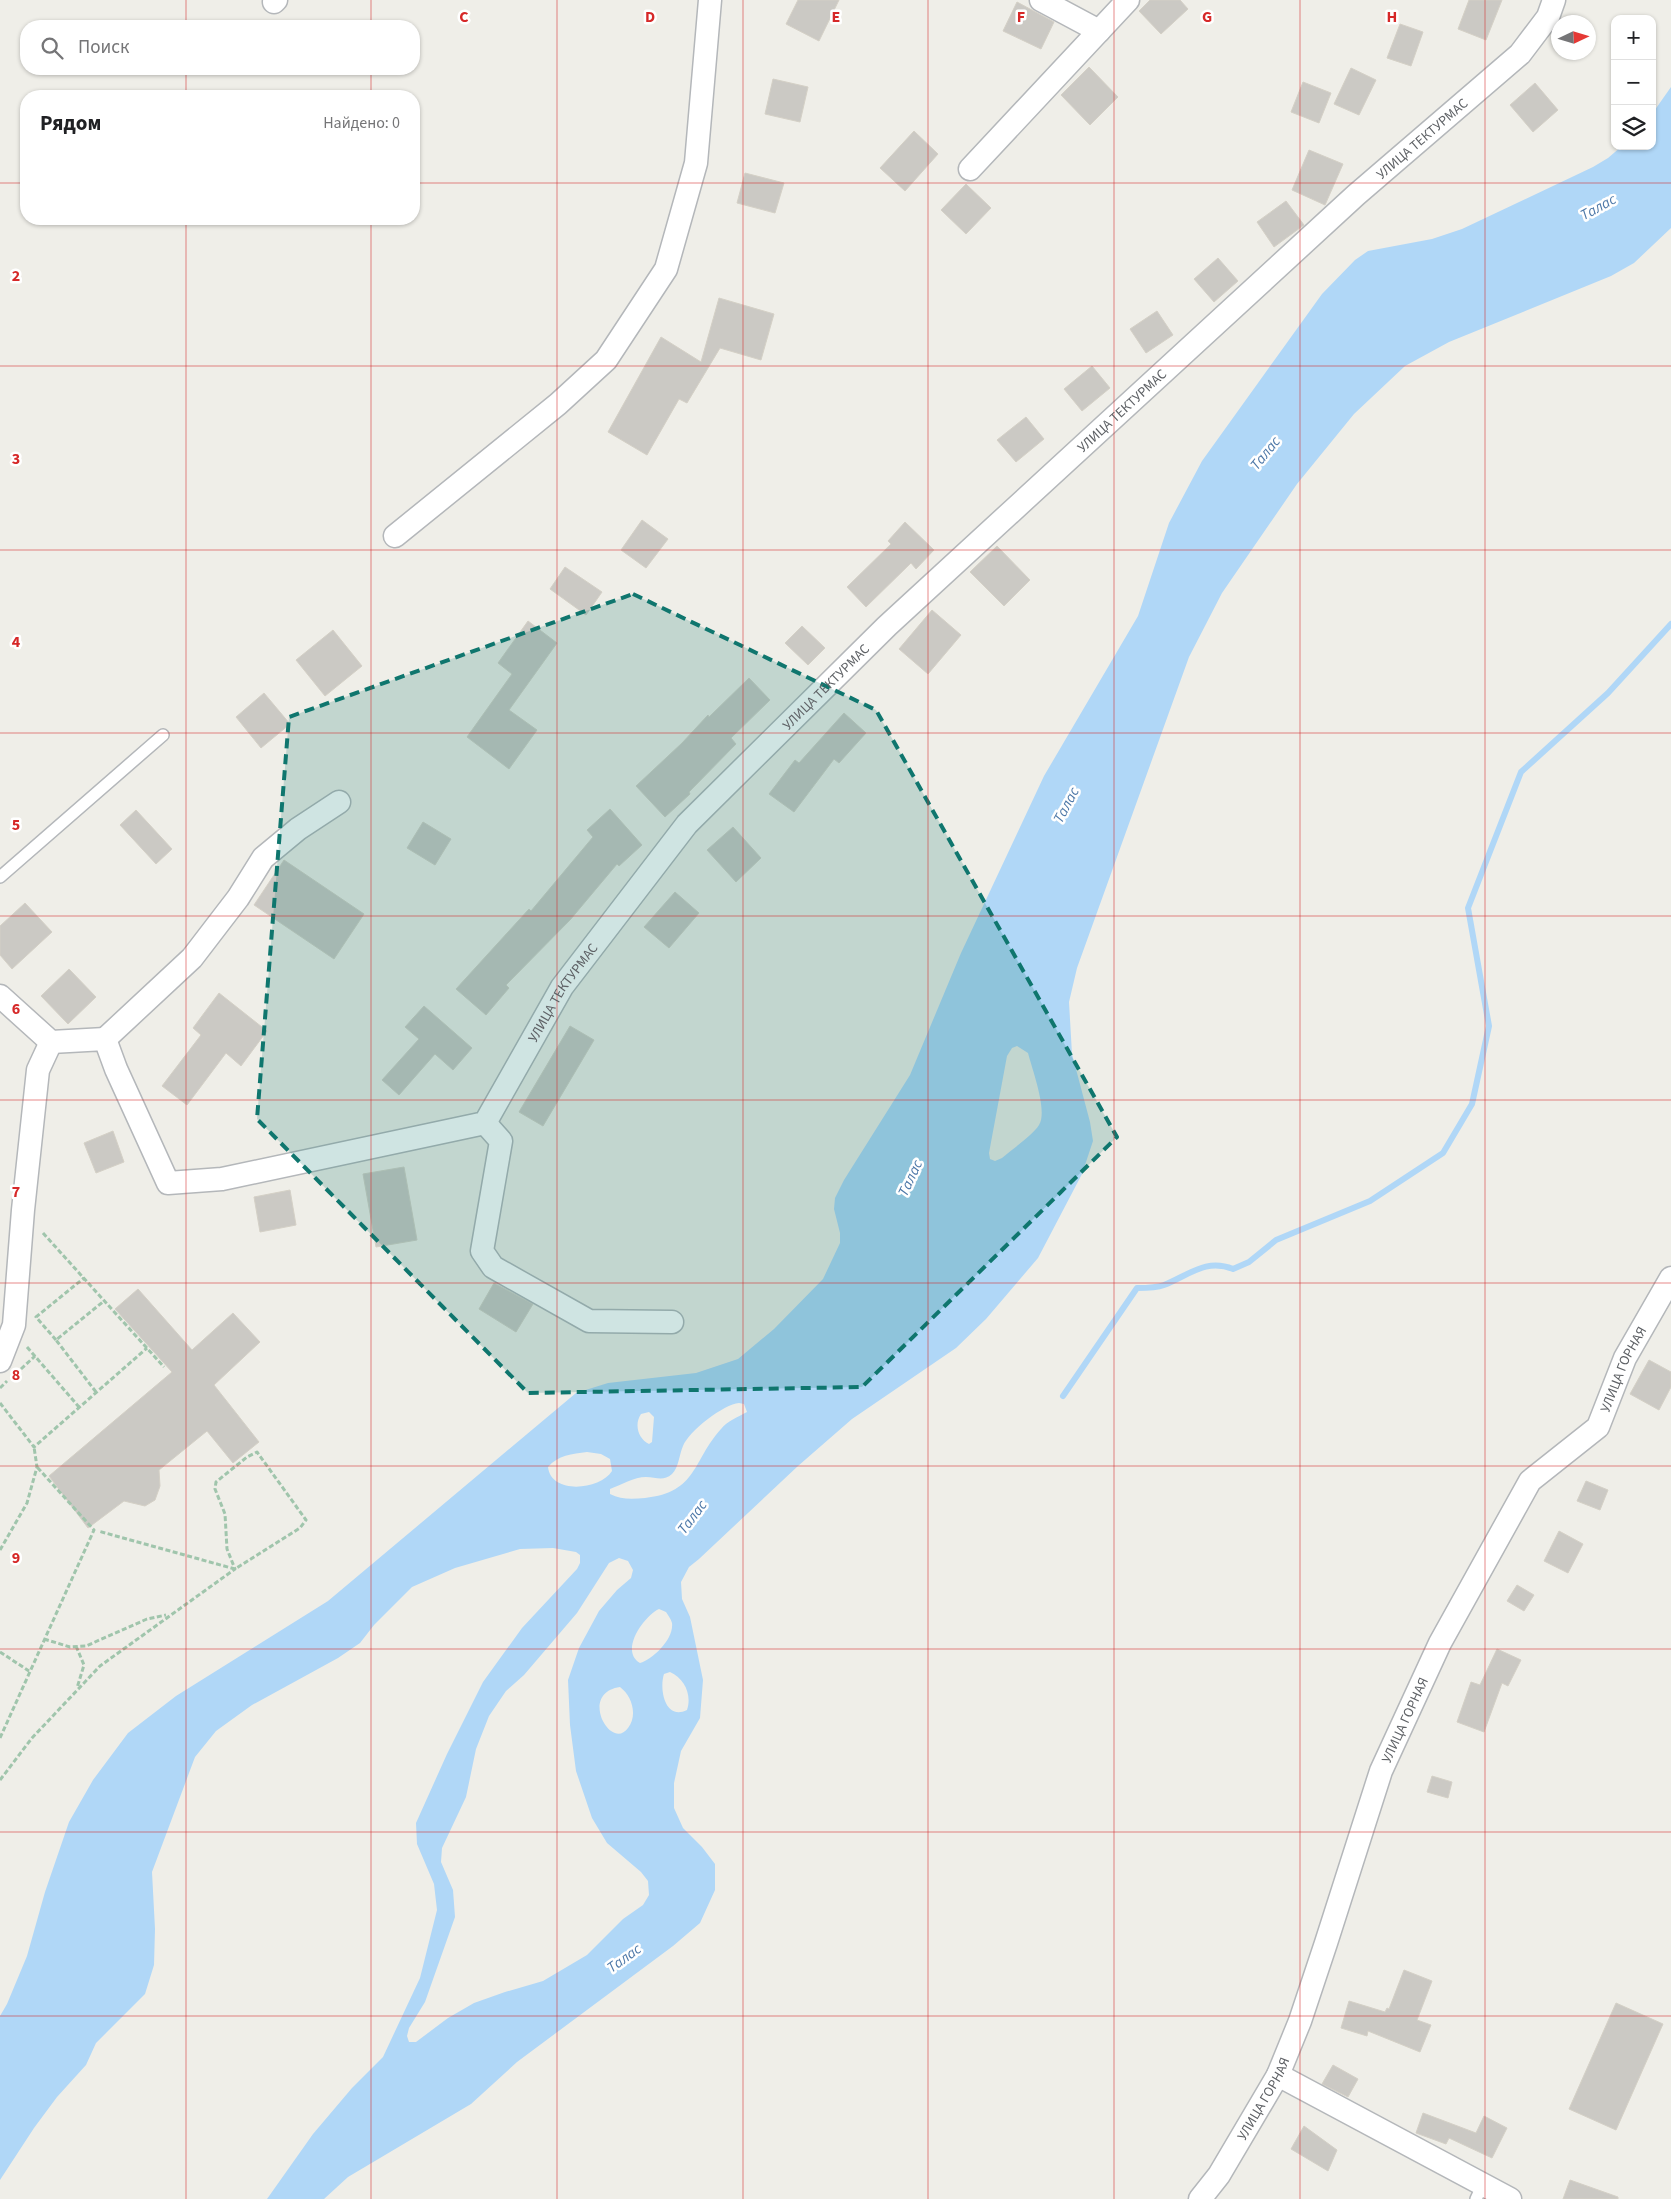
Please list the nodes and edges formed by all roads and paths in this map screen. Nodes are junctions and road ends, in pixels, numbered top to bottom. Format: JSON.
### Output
{"nodes":[{"id":1,"x":710,"y":0,"type":"edge"},
{"id":2,"x":1042,"y":0,"type":"edge"},
{"id":3,"x":1128,"y":0,"type":"edge"},
{"id":4,"x":1554,"y":0,"type":"edge"},
{"id":5,"x":1100,"y":30,"type":"junction"},
{"id":6,"x":970,"y":169,"type":"dead end"},
{"id":7,"x":395,"y":536,"type":"dead end"},
{"id":8,"x":163,"y":735,"type":"dead end"},
{"id":9,"x":339,"y":802,"type":"dead end"},
{"id":10,"x":0,"y":877,"type":"edge"},
{"id":11,"x":0,"y":996,"type":"edge"},
{"id":12,"x":105,"y":1039,"type":"junction"},
{"id":13,"x":51,"y":1042,"type":"junction"},
{"id":14,"x":485,"y":1123,"type":"junction"},
{"id":15,"x":23,"y":1210,"type":"junction"},
{"id":16,"x":84,"y":1278,"type":"junction"},
{"id":17,"x":1671,"y":1278,"type":"edge"},
{"id":18,"x":104,"y":1301,"type":"junction"},
{"id":19,"x":36,"y":1317,"type":"junction"},
{"id":20,"x":672,"y":1322,"type":"dead end"},
{"id":21,"x":30,"y":1324,"type":"dead end"},
{"id":22,"x":56,"y":1340,"type":"junction"},
{"id":23,"x":24,"y":1343,"type":"dead end"},
{"id":24,"x":147,"y":1348,"type":"junction"},
{"id":25,"x":0,"y":1361,"type":"edge"},
{"id":26,"x":164,"y":1367,"type":"dead end"},
{"id":27,"x":96,"y":1392,"type":"junction"},
{"id":28,"x":0,"y":1403,"type":"edge"},
{"id":29,"x":79,"y":1407,"type":"junction"},
{"id":30,"x":34,"y":1447,"type":"junction"},
{"id":31,"x":37,"y":1467,"type":"junction"},
{"id":32,"x":98,"y":1531,"type":"dead end"},
{"id":33,"x":0,"y":1550,"type":"edge"},
{"id":34,"x":236,"y":1569,"type":"junction"},
{"id":35,"x":169,"y":1615,"type":"junction"},
{"id":36,"x":44,"y":1640,"type":"junction"},
{"id":37,"x":76,"y":1646,"type":"junction"},
{"id":38,"x":0,"y":1652,"type":"edge"},
{"id":39,"x":29,"y":1671,"type":"junction"},
{"id":40,"x":77,"y":1691,"type":"junction"},
{"id":41,"x":0,"y":1738,"type":"edge"},
{"id":42,"x":0,"y":1780,"type":"edge"},
{"id":43,"x":1278,"y":2075,"type":"junction"},
{"id":44,"x":1479,"y":2192,"type":"edge"},
{"id":45,"x":1200,"y":2199,"type":"edge"},
{"id":46,"x":1510,"y":2199,"type":"edge"}],
"edges":[{"from":1,"to":7,"type":"street"},
{"from":2,"to":5,"type":"street"},
{"from":3,"to":5,"type":"street"},
{"from":4,"to":14,"type":"street","name":"УЛИЦА ТЕКТУРМАС"},
{"from":5,"to":6,"type":"street"},
{"from":8,"to":10,"type":"lane"},
{"from":9,"to":12,"type":"street"},
{"from":11,"to":13,"type":"street"},
{"from":12,"to":13,"type":"street"},
{"from":12,"to":14,"type":"street"},
{"from":13,"to":15,"type":"street"},
{"from":14,"to":20,"type":"street"},
{"from":15,"to":16,"type":"path"},
{"from":15,"to":25,"type":"street"},
{"from":16,"to":18,"type":"path"},
{"from":16,"to":19,"type":"path"},
{"from":17,"to":43,"type":"street","name":"УЛИЦА ГОРНАЯ"},
{"from":18,"to":22,"type":"path"},
{"from":18,"to":24,"type":"path"},
{"from":19,"to":21,"type":"path"},
{"from":19,"to":22,"type":"path"},
{"from":22,"to":27,"type":"path"},
{"from":23,"to":29,"type":"path"},
{"from":24,"to":26,"type":"path"},
{"from":24,"to":27,"type":"path"},
{"from":27,"to":29,"type":"path"},
{"from":28,"to":30,"type":"path"},
{"from":29,"to":30,"type":"path"},
{"from":30,"to":31,"type":"path"},
{"from":31,"to":33,"type":"path"},
{"from":31,"to":36,"type":"path"},
{"from":32,"to":34,"type":"path"},
{"from":34,"to":34,"type":"path"},
{"from":34,"to":35,"type":"path"},
{"from":35,"to":37,"type":"path"},
{"from":35,"to":40,"type":"path"},
{"from":36,"to":37,"type":"path"},
{"from":36,"to":39,"type":"path"},
{"from":37,"to":40,"type":"path"},
{"from":38,"to":39,"type":"path"},
{"from":39,"to":41,"type":"path"},
{"from":40,"to":42,"type":"path"},
{"from":43,"to":44,"type":"street"},
{"from":43,"to":45,"type":"street","name":"УЛИЦА ГОРНАЯ"},
{"from":44,"to":46,"type":"street"}]}
